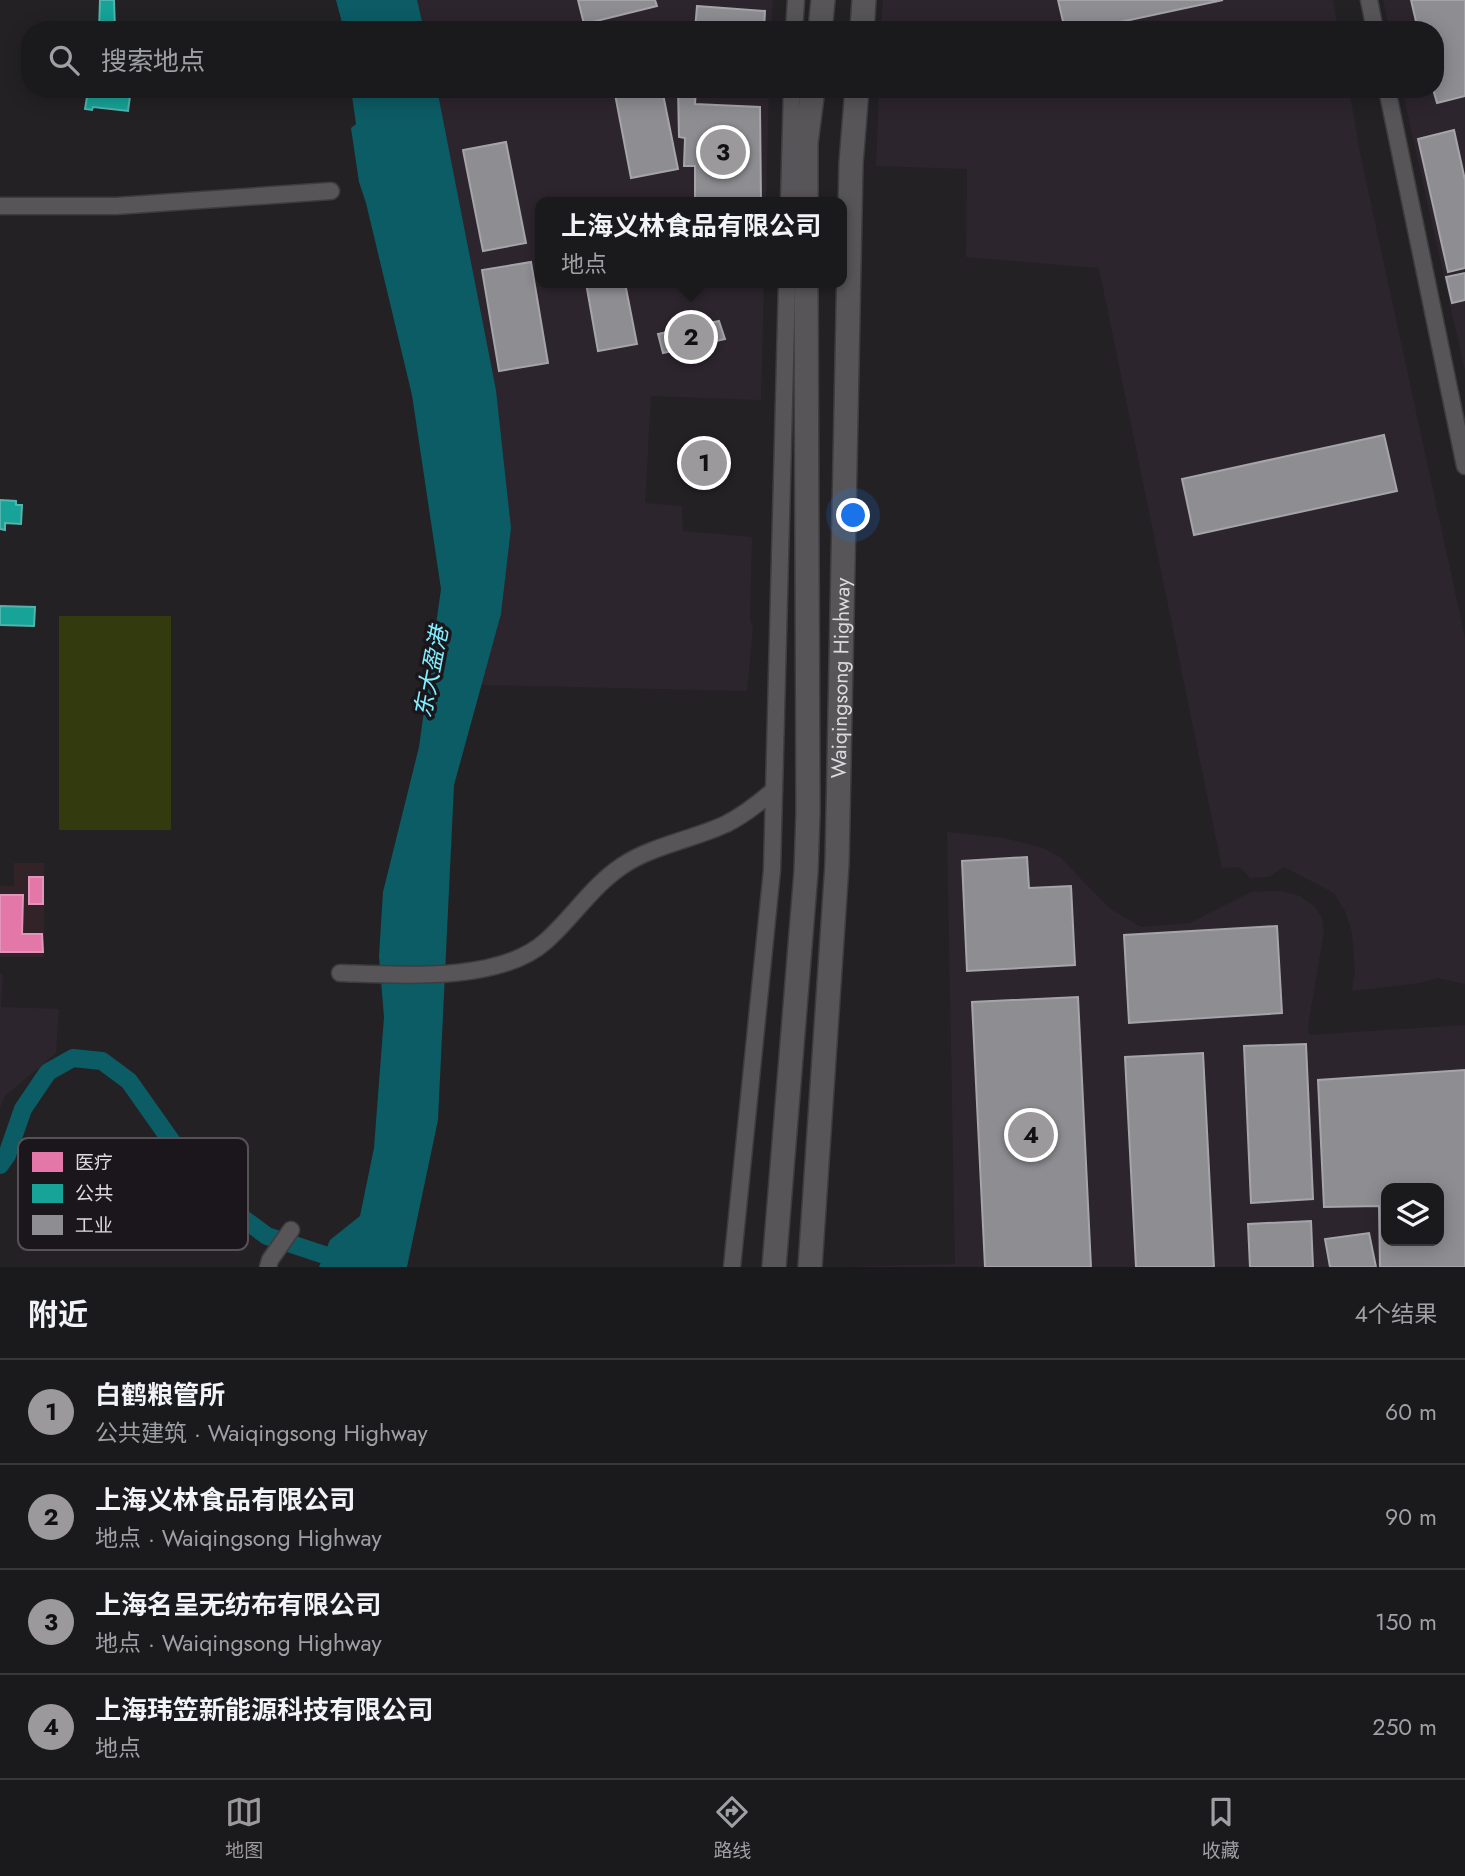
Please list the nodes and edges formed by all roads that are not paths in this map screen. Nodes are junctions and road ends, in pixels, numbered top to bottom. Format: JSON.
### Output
{"nodes":[{"id":1,"x":796,"y":0,"type":"edge"},
{"id":2,"x":823,"y":0,"type":"edge"},
{"id":3,"x":864,"y":0,"type":"edge"},
{"id":4,"x":1368,"y":0,"type":"edge"},
{"id":5,"x":795,"y":21,"type":"edge"},
{"id":6,"x":821,"y":21,"type":"edge"},
{"id":7,"x":863,"y":21,"type":"edge"},
{"id":8,"x":1373,"y":21,"type":"edge"},
{"id":9,"x":792,"y":98,"type":"edge"},
{"id":10,"x":812,"y":98,"type":"edge"},
{"id":11,"x":856,"y":98,"type":"edge"},
{"id":12,"x":1389,"y":98,"type":"edge"},
{"id":13,"x":331,"y":191,"type":"dead end"},
{"id":14,"x":789,"y":197,"type":"edge"},
{"id":15,"x":806,"y":197,"type":"edge"},
{"id":16,"x":0,"y":206,"type":"edge"},
{"id":17,"x":787,"y":288,"type":"edge"},
{"id":18,"x":806,"y":288,"type":"edge"},
{"id":19,"x":1465,"y":466,"type":"edge"},
{"id":20,"x":774,"y":790,"type":"junction"},
{"id":21,"x":340,"y":973,"type":"dead end"},
{"id":22,"x":290,"y":1230,"type":"dead end"},
{"id":23,"x":269,"y":1263,"type":"edge"},
{"id":24,"x":732,"y":1267,"type":"edge"},
{"id":25,"x":774,"y":1267,"type":"edge"},
{"id":26,"x":810,"y":1267,"type":"edge"}],
"edges":[{"from":1,"to":5,"type":"street"},
{"from":2,"to":6,"type":"main road"},
{"from":3,"to":7,"type":"main road"},
{"from":4,"to":8,"type":"street"},
{"from":9,"to":14,"type":"street"},
{"from":10,"to":15,"type":"main road"},
{"from":11,"to":26,"type":"main road","name":"Waiqingsong Highway"},
{"from":12,"to":19,"type":"street"},
{"from":13,"to":16,"type":"street"},
{"from":17,"to":20,"type":"street"},
{"from":18,"to":25,"type":"main road","name":"Waiqingsong Highway"},
{"from":20,"to":21,"type":"street"},
{"from":20,"to":24,"type":"street"},
{"from":22,"to":23,"type":"street"}]}
